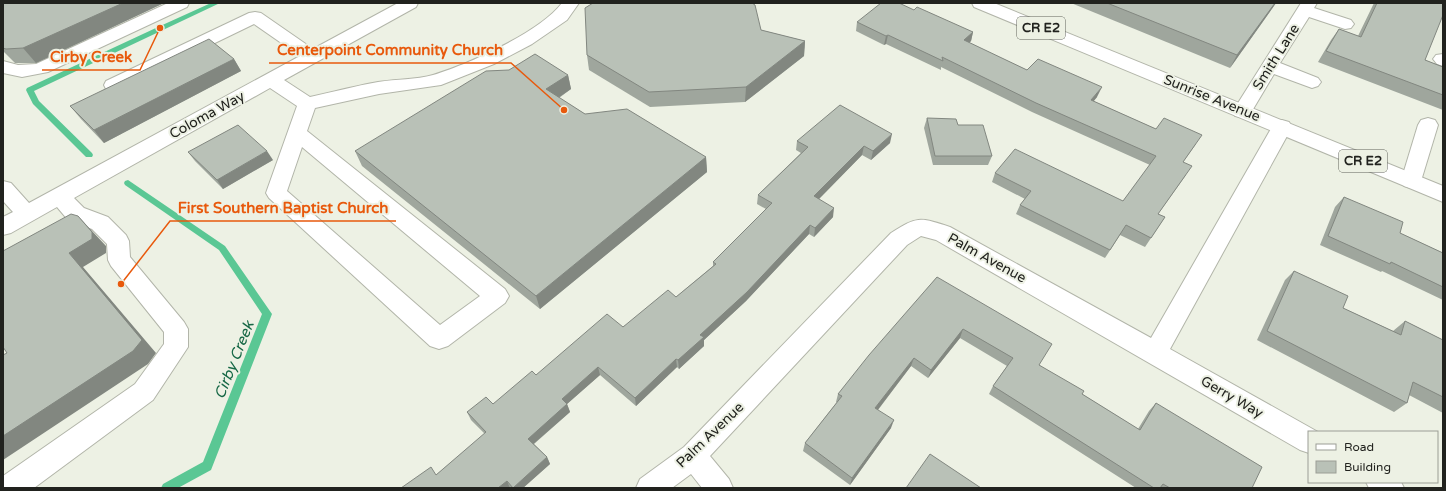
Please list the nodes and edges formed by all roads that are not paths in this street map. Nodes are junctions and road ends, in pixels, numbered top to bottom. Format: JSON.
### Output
{"nodes":[{"id":1,"x":181,"y":3,"type":"edge"},
{"id":2,"x":410,"y":3,"type":"edge"},
{"id":3,"x":571,"y":3,"type":"edge"},
{"id":4,"x":981,"y":3,"type":"edge"},
{"id":5,"x":1307,"y":6,"type":"edge"},
{"id":6,"x":1345,"y":24,"type":"dead end"},
{"id":7,"x":313,"y":57,"type":"junction"},
{"id":8,"x":1270,"y":66,"type":"junction"},
{"id":9,"x":3,"y":67,"type":"edge"},
{"id":10,"x":270,"y":80,"type":"junction"},
{"id":11,"x":1312,"y":82,"type":"dead end"},
{"id":12,"x":113,"y":85,"type":"edge"},
{"id":13,"x":307,"y":104,"type":"junction"},
{"id":14,"x":1242,"y":111,"type":"junction"},
{"id":15,"x":1428,"y":125,"type":"dead end"},
{"id":16,"x":1282,"y":127,"type":"junction"},
{"id":17,"x":297,"y":133,"type":"junction"},
{"id":18,"x":1411,"y":181,"type":"junction"},
{"id":19,"x":4,"y":188,"type":"dead end"},
{"id":20,"x":1443,"y":194,"type":"edge"},
{"id":21,"x":60,"y":196,"type":"junction"},
{"id":22,"x":27,"y":214,"type":"junction"},
{"id":23,"x":3,"y":227,"type":"edge"},
{"id":24,"x":1156,"y":353,"type":"junction"},
{"id":25,"x":1308,"y":440,"type":"edge"},
{"id":26,"x":693,"y":456,"type":"junction"},
{"id":27,"x":8,"y":488,"type":"edge"},
{"id":28,"x":650,"y":488,"type":"edge"},
{"id":29,"x":719,"y":488,"type":"edge"}],
"edges":[{"from":1,"to":9,"type":"street"},
{"from":2,"to":7,"type":"street","name":"Coloma Way"},
{"from":3,"to":13,"type":"street"},
{"from":4,"to":14,"type":"street","name":"Sunrise Avenue","number":"CR E2"},
{"from":5,"to":6,"type":"street"},
{"from":5,"to":8,"type":"street","name":"Smith Lane"},
{"from":7,"to":10,"type":"street","name":"Coloma Way"},
{"from":7,"to":12,"type":"street"},
{"from":8,"to":11,"type":"street"},
{"from":8,"to":14,"type":"street","name":"Smith Lane"},
{"from":10,"to":13,"type":"street"},
{"from":10,"to":21,"type":"street","name":"Coloma Way"},
{"from":13,"to":17,"type":"street"},
{"from":14,"to":16,"type":"street","name":"Sunrise Avenue","number":"CR E2"},
{"from":15,"to":18,"type":"street"},
{"from":16,"to":18,"type":"street","name":"Sunrise Avenue","number":"CR E2"},
{"from":16,"to":24,"type":"street"},
{"from":17,"to":17,"type":"street"},
{"from":18,"to":20,"type":"street","name":"Sunrise Avenue","number":"CR E2"},
{"from":19,"to":22,"type":"street"},
{"from":21,"to":22,"type":"street","name":"Coloma Way"},
{"from":21,"to":27,"type":"street"},
{"from":22,"to":23,"type":"street","name":"Coloma Way"},
{"from":24,"to":25,"type":"street","name":"Gerry Way"},
{"from":24,"to":26,"type":"street","name":"Palm Avenue"},
{"from":26,"to":28,"type":"street","name":"Palm Avenue"},
{"from":26,"to":29,"type":"street"}]}
